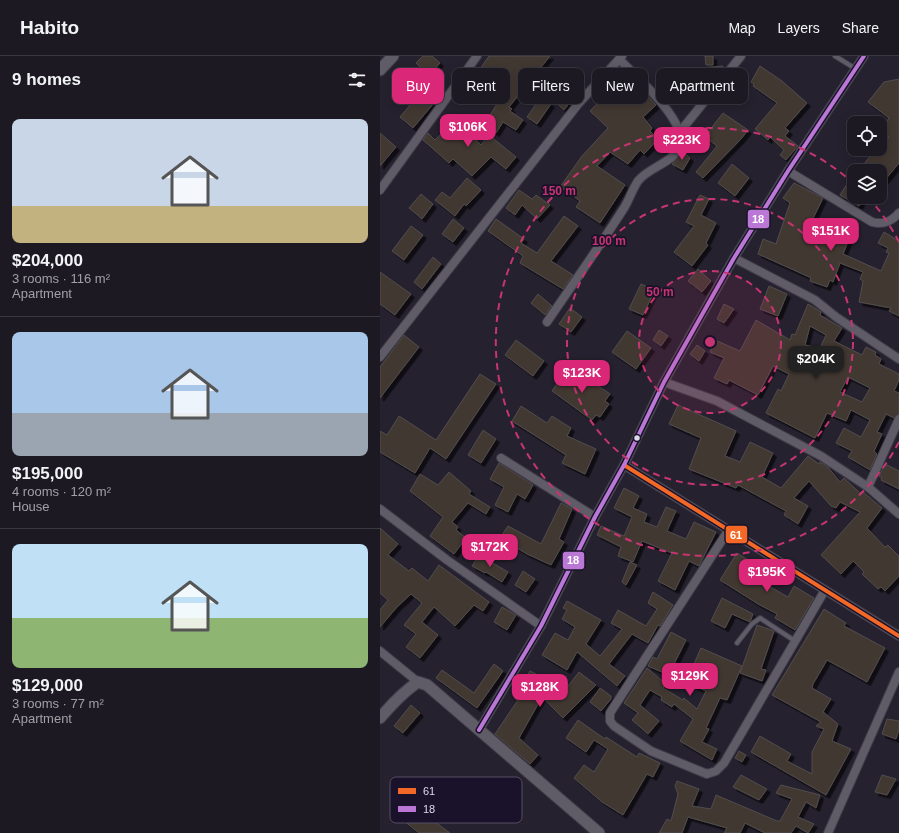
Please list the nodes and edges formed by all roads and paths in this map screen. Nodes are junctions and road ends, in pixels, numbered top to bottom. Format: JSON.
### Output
{"nodes":[{"id":1,"x":393,"y":56,"type":"edge"},
{"id":2,"x":477,"y":56,"type":"edge"},
{"id":3,"x":741,"y":56,"type":"edge"},
{"id":4,"x":835,"y":56,"type":"edge"},
{"id":5,"x":864,"y":56,"type":"edge"},
{"id":6,"x":621,"y":58,"type":"edge"},
{"id":7,"x":380,"y":70,"type":"edge"},
{"id":8,"x":856,"y":70,"type":"junction"},
{"id":9,"x":679,"y":133,"type":"junction"},
{"id":10,"x":788,"y":172,"type":"junction"},
{"id":11,"x":380,"y":190,"type":"edge"},
{"id":12,"x":899,"y":213,"type":"edge"},
{"id":13,"x":734,"y":258,"type":"junction"},
{"id":14,"x":547,"y":322,"type":"dead end"},
{"id":15,"x":380,"y":357,"type":"edge"},
{"id":16,"x":899,"y":359,"type":"edge"},
{"id":17,"x":664,"y":382,"type":"junction"},
{"id":18,"x":899,"y":419,"type":"edge"},
{"id":19,"x":501,"y":458,"type":"dead end"},
{"id":20,"x":624,"y":465,"type":"junction"},
{"id":21,"x":868,"y":487,"type":"junction"},
{"id":22,"x":380,"y":509,"type":"edge"},
{"id":23,"x":899,"y":514,"type":"edge"},
{"id":24,"x":595,"y":517,"type":"junction"},
{"id":25,"x":728,"y":531,"type":"junction"},
{"id":26,"x":825,"y":590,"type":"junction"},
{"id":27,"x":540,"y":626,"type":"junction"},
{"id":28,"x":899,"y":636,"type":"edge"},
{"id":29,"x":795,"y":641,"type":"junction"},
{"id":30,"x":737,"y":643,"type":"dead end"},
{"id":31,"x":380,"y":651,"type":"edge"},
{"id":32,"x":899,"y":672,"type":"edge"},
{"id":33,"x":418,"y":682,"type":"junction"},
{"id":34,"x":380,"y":718,"type":"edge"},
{"id":35,"x":479,"y":730,"type":"junction"},
{"id":36,"x":599,"y":833,"type":"edge"},
{"id":37,"x":828,"y":833,"type":"edge"}],
"edges":[{"from":1,"to":7,"type":"street"},
{"from":2,"to":11,"type":"street"},
{"from":3,"to":9,"type":"street"},
{"from":4,"to":8,"type":"lane"},
{"from":5,"to":8,"type":"street"},
{"from":6,"to":9,"type":"street"},
{"from":6,"to":15,"type":"street"},
{"from":8,"to":10,"type":"street"},
{"from":9,"to":14,"type":"street"},
{"from":10,"to":12,"type":"street"},
{"from":10,"to":13,"type":"street"},
{"from":13,"to":16,"type":"street"},
{"from":13,"to":17,"type":"street"},
{"from":17,"to":20,"type":"street"},
{"from":17,"to":21,"type":"street"},
{"from":18,"to":21,"type":"street"},
{"from":19,"to":24,"type":"street"},
{"from":20,"to":24,"type":"street"},
{"from":20,"to":25,"type":"street"},
{"from":21,"to":23,"type":"street"},
{"from":22,"to":27,"type":"street"},
{"from":24,"to":27,"type":"street"},
{"from":25,"to":26,"type":"street"},
{"from":25,"to":29,"type":"street"},
{"from":26,"to":28,"type":"street"},
{"from":26,"to":29,"type":"street"},
{"from":27,"to":35,"type":"street"},
{"from":29,"to":30,"type":"lane"},
{"from":31,"to":33,"type":"street"},
{"from":32,"to":37,"type":"street"},
{"from":33,"to":34,"type":"street"},
{"from":33,"to":35,"type":"street"},
{"from":35,"to":36,"type":"street"}]}
